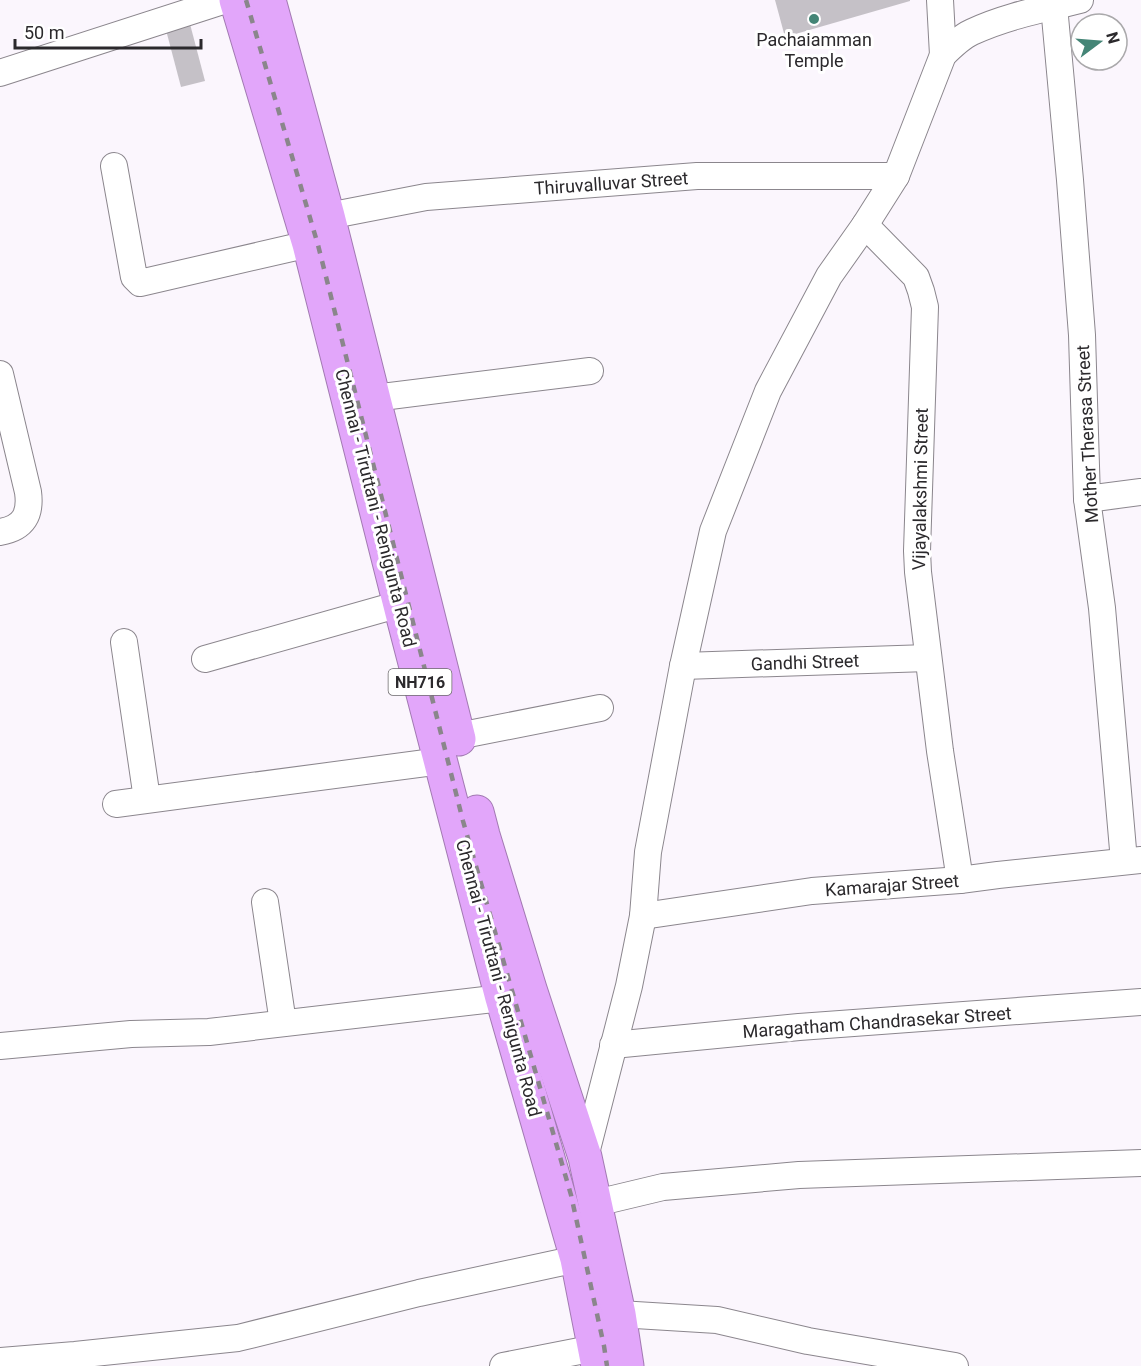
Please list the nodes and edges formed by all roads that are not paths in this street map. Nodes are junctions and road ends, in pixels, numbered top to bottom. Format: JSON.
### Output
{"nodes":[{"id":1,"x":226,"y":0,"type":"edge"},
{"id":2,"x":236,"y":0,"type":"edge"},
{"id":3,"x":268,"y":0,"type":"edge"},
{"id":4,"x":940,"y":0,"type":"edge"},
{"id":5,"x":1080,"y":0,"type":"edge"},
{"id":6,"x":1054,"y":6,"type":"junction"},
{"id":7,"x":943,"y":55,"type":"junction"},
{"id":8,"x":0,"y":73,"type":"edge"},
{"id":9,"x":114,"y":166,"type":"dead end"},
{"id":10,"x":897,"y":176,"type":"junction"},
{"id":11,"x":328,"y":216,"type":"junction"},
{"id":12,"x":865,"y":225,"type":"junction"},
{"id":13,"x":309,"y":244,"type":"junction"},
{"id":14,"x":333,"y":288,"type":"junction"},
{"id":15,"x":590,"y":370,"type":"dead end"},
{"id":16,"x":0,"y":374,"type":"edge"},
{"id":17,"x":374,"y":398,"type":"junction"},
{"id":18,"x":1141,"y":492,"type":"edge"},
{"id":19,"x":1087,"y":499,"type":"junction"},
{"id":20,"x":0,"y":532,"type":"edge"},
{"id":21,"x":400,"y":604,"type":"junction"},
{"id":22,"x":124,"y":642,"type":"dead end"},
{"id":23,"x":928,"y":658,"type":"junction"},
{"id":24,"x":205,"y":659,"type":"dead end"},
{"id":25,"x":683,"y":666,"type":"junction"},
{"id":26,"x":600,"y":708,"type":"dead end"},
{"id":27,"x":449,"y":748,"type":"junction"},
{"id":28,"x":147,"y":799,"type":"junction"},
{"id":29,"x":116,"y":804,"type":"dead end"},
{"id":30,"x":1132,"y":860,"type":"edge"},
{"id":31,"x":960,"y":880,"type":"junction"},
{"id":32,"x":265,"y":902,"type":"dead end"},
{"id":33,"x":643,"y":916,"type":"junction"},
{"id":34,"x":502,"y":998,"type":"junction"},
{"id":35,"x":1141,"y":1002,"type":"edge"},
{"id":36,"x":283,"y":1023,"type":"junction"},
{"id":37,"x":613,"y":1045,"type":"junction"},
{"id":38,"x":0,"y":1046,"type":"edge"},
{"id":39,"x":585,"y":1157,"type":"junction"},
{"id":40,"x":1141,"y":1163,"type":"edge"},
{"id":41,"x":596,"y":1203,"type":"junction"},
{"id":42,"x":577,"y":1259,"type":"junction"},
{"id":43,"x":604,"y":1314,"type":"junction"},
{"id":44,"x":597,"y":1357,"type":"edge"},
{"id":45,"x":0,"y":1361,"type":"edge"},
{"id":46,"x":503,"y":1366,"type":"edge"},
{"id":47,"x":627,"y":1366,"type":"edge"},
{"id":48,"x":955,"y":1366,"type":"edge"}],
"edges":[{"from":1,"to":8,"type":"street"},
{"from":2,"to":13,"type":"highway","name":"Chennai - Tiruttani - Renigunta Road","number":"NH716"},
{"from":3,"to":11,"type":"highway","name":"Chennai - Tiruttani - Renigunta Road","number":"NH716"},
{"from":4,"to":7,"type":"street"},
{"from":5,"to":6,"type":"street"},
{"from":6,"to":7,"type":"street"},
{"from":6,"to":19,"type":"street","name":"Mother Therasa Street"},
{"from":7,"to":10,"type":"street"},
{"from":9,"to":13,"type":"street"},
{"from":10,"to":11,"type":"street","name":"Thiruvalluvar Street"},
{"from":10,"to":12,"type":"street"},
{"from":11,"to":14,"type":"highway","name":"Chennai - Tiruttani - Renigunta Road","number":"NH716"},
{"from":12,"to":23,"type":"street","name":"Vijayalakshmi Street"},
{"from":12,"to":25,"type":"street"},
{"from":13,"to":14,"type":"highway","name":"Chennai - Tiruttani - Renigunta Road","number":"NH716"},
{"from":14,"to":17,"type":"highway","name":"Chennai - Tiruttani - Renigunta Road","number":"NH716"},
{"from":14,"to":21,"type":"highway","name":"Chennai - Tiruttani - Renigunta Road","number":"NH716"},
{"from":15,"to":17,"type":"street"},
{"from":16,"to":20,"type":"street"},
{"from":17,"to":27,"type":"highway","name":"Chennai - Tiruttani - Renigunta Road","number":"NH716"},
{"from":18,"to":19,"type":"street"},
{"from":19,"to":30,"type":"street","name":"Mother Therasa Street"},
{"from":21,"to":24,"type":"street"},
{"from":21,"to":27,"type":"highway","name":"Chennai - Tiruttani - Renigunta Road","number":"NH716"},
{"from":22,"to":28,"type":"street"},
{"from":23,"to":25,"type":"street","name":"Gandhi Street"},
{"from":23,"to":31,"type":"street","name":"Vijayalakshmi Street"},
{"from":25,"to":33,"type":"street"},
{"from":26,"to":27,"type":"street"},
{"from":27,"to":28,"type":"street"},
{"from":27,"to":34,"type":"highway","name":"Chennai - Tiruttani - Renigunta Road","number":"NH716"},
{"from":27,"to":39,"type":"highway","name":"Chennai - Tiruttani - Renigunta Road","number":"NH716"},
{"from":28,"to":29,"type":"street"},
{"from":30,"to":31,"type":"street","name":"Kamarajar Street"},
{"from":31,"to":33,"type":"street","name":"Kamarajar Street"},
{"from":32,"to":36,"type":"street"},
{"from":33,"to":37,"type":"street"},
{"from":34,"to":36,"type":"street"},
{"from":34,"to":42,"type":"highway","name":"Chennai - Tiruttani - Renigunta Road","number":"NH716"},
{"from":35,"to":37,"type":"street","name":"Maragatham Chandrasekar Street"},
{"from":36,"to":38,"type":"street"},
{"from":37,"to":39,"type":"street"},
{"from":39,"to":41,"type":"highway","name":"Chennai - Tiruttani - Renigunta Road","number":"NH716"},
{"from":40,"to":41,"type":"street"},
{"from":41,"to":43,"type":"highway","name":"Chennai - Tiruttani - Renigunta Road","number":"NH716"},
{"from":42,"to":43,"type":"highway","name":"Chennai - Tiruttani - Renigunta Road","number":"NH716"},
{"from":42,"to":45,"type":"street"},
{"from":43,"to":44,"type":"highway","name":"Chennai - Tiruttani - Renigunta Road","number":"NH716"},
{"from":43,"to":47,"type":"highway","name":"Chennai - Tiruttani - Renigunta Road","number":"NH716"},
{"from":43,"to":48,"type":"street"},
{"from":44,"to":46,"type":"street"}]}
